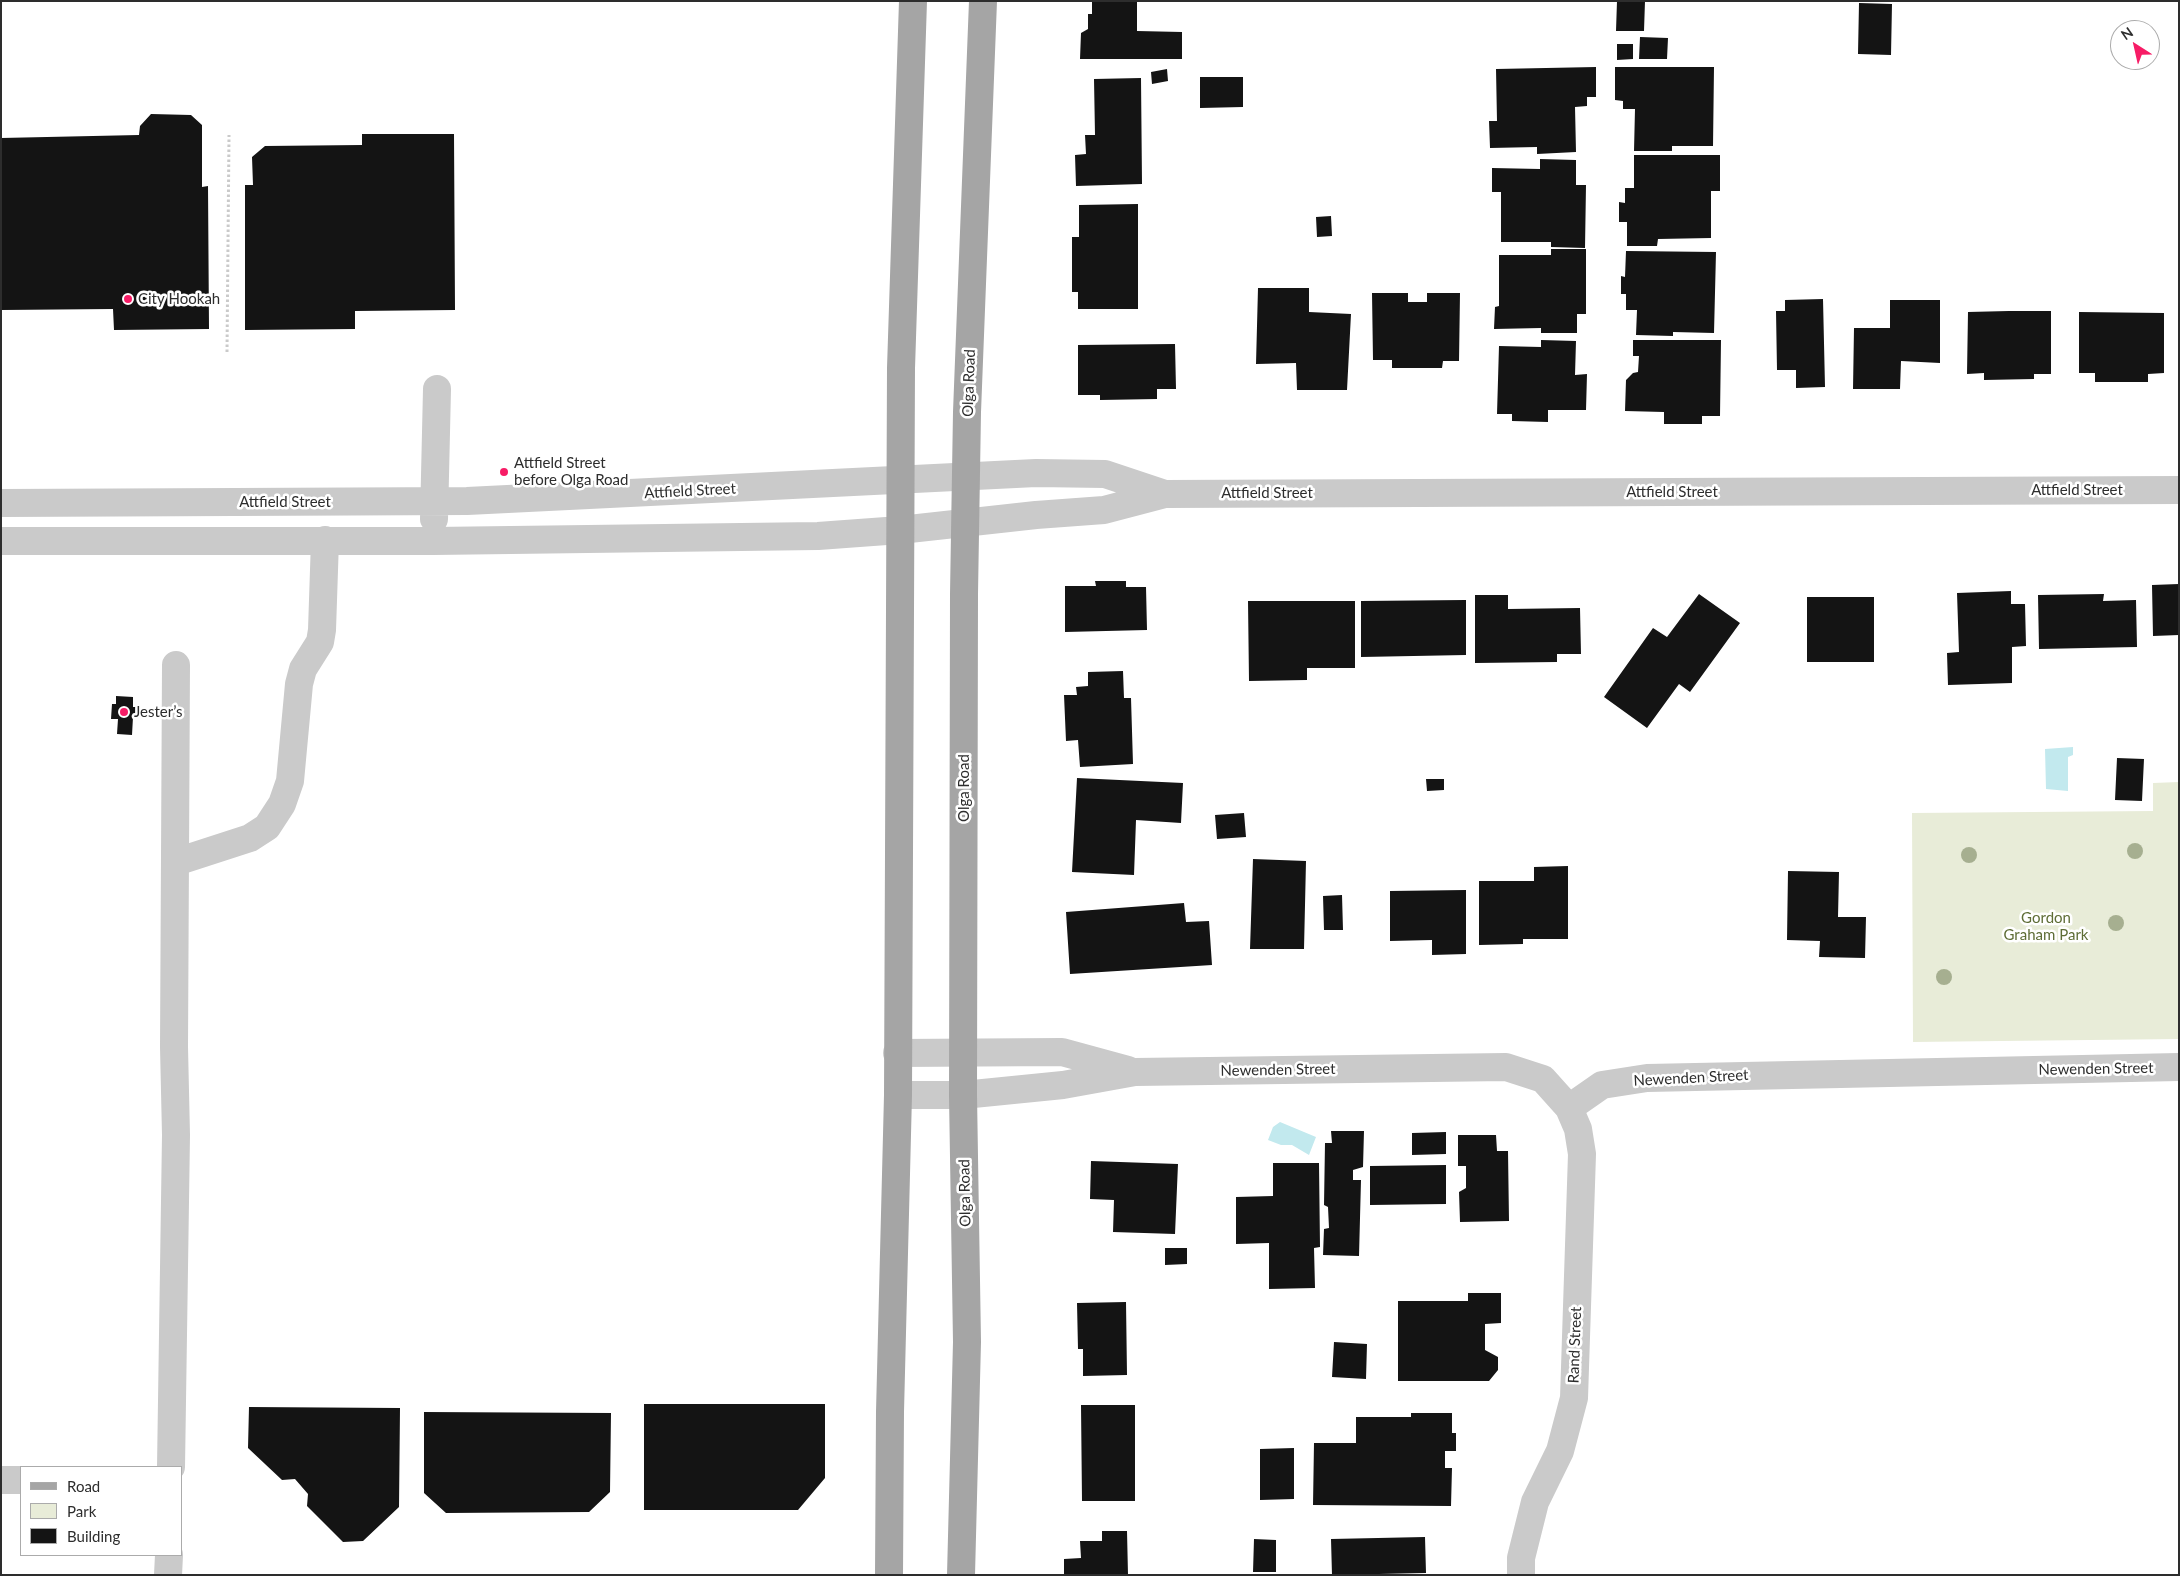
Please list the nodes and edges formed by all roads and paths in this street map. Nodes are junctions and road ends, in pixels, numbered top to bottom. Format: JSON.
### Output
{"nodes":[{"id":1,"x":913,"y":1,"type":"edge"},
{"id":2,"x":983,"y":1,"type":"edge"},
{"id":3,"x":228,"y":136,"type":"dead end"},
{"id":4,"x":228,"y":352,"type":"dead end"},
{"id":5,"x":437,"y":389,"type":"dead end"},
{"id":6,"x":966,"y":476,"type":"junction"},
{"id":7,"x":901,"y":479,"type":"junction"},
{"id":8,"x":2179,"y":490,"type":"edge"},
{"id":9,"x":1166,"y":494,"type":"junction"},
{"id":10,"x":434,"y":502,"type":"junction"},
{"id":11,"x":1,"y":503,"type":"edge"},
{"id":12,"x":966,"y":522,"type":"junction"},
{"id":13,"x":900,"y":530,"type":"junction"},
{"id":14,"x":324,"y":540,"type":"junction"},
{"id":15,"x":1,"y":541,"type":"edge"},
{"id":16,"x":434,"y":541,"type":"junction"},
{"id":17,"x":176,"y":665,"type":"dead end"},
{"id":18,"x":176,"y":862,"type":"junction"},
{"id":19,"x":964,"y":1051,"type":"junction"},
{"id":20,"x":897,"y":1053,"type":"junction"},
{"id":21,"x":2179,"y":1067,"type":"edge"},
{"id":22,"x":1135,"y":1072,"type":"junction"},
{"id":23,"x":898,"y":1095,"type":"junction"},
{"id":24,"x":963,"y":1095,"type":"junction"},
{"id":25,"x":1569,"y":1108,"type":"junction"},
{"id":26,"x":170,"y":1466,"type":"edge"},
{"id":27,"x":1,"y":1480,"type":"edge"},
{"id":28,"x":20,"y":1480,"type":"edge"},
{"id":29,"x":169,"y":1556,"type":"edge"},
{"id":30,"x":168,"y":1575,"type":"edge"},
{"id":31,"x":889,"y":1575,"type":"edge"},
{"id":32,"x":961,"y":1575,"type":"edge"},
{"id":33,"x":1521,"y":1575,"type":"edge"}],
"edges":[{"from":1,"to":7,"type":"main road"},
{"from":2,"to":6,"type":"main road","name":"Olga Road"},
{"from":3,"to":4,"type":"path"},
{"from":5,"to":10,"type":"street"},
{"from":6,"to":7,"type":"street","name":"Attfield Street"},
{"from":6,"to":9,"type":"street","name":"Attfield Street"},
{"from":6,"to":12,"type":"main road","name":"Olga Road"},
{"from":7,"to":10,"type":"street","name":"Attfield Street"},
{"from":7,"to":13,"type":"main road"},
{"from":8,"to":9,"type":"street","name":"Attfield Street"},
{"from":9,"to":12,"type":"street","name":"Attfield Street"},
{"from":10,"to":11,"type":"street","name":"Attfield Street"},
{"from":10,"to":16,"type":"street"},
{"from":12,"to":13,"type":"street","name":"Attfield Street"},
{"from":12,"to":19,"type":"main road","name":"Olga Road"},
{"from":13,"to":16,"type":"street","name":"Attfield Street"},
{"from":13,"to":20,"type":"main road"},
{"from":14,"to":15,"type":"street","name":"Attfield Street"},
{"from":14,"to":16,"type":"street","name":"Attfield Street"},
{"from":14,"to":18,"type":"street"},
{"from":17,"to":18,"type":"street"},
{"from":18,"to":26,"type":"street"},
{"from":19,"to":20,"type":"street","name":"Newenden Street"},
{"from":19,"to":22,"type":"street","name":"Newenden Street"},
{"from":19,"to":24,"type":"main road","name":"Olga Road"},
{"from":20,"to":23,"type":"main road"},
{"from":21,"to":25,"type":"street","name":"Newenden Street"},
{"from":22,"to":24,"type":"street","name":"Newenden Street"},
{"from":22,"to":25,"type":"street","name":"Newenden Street"},
{"from":23,"to":24,"type":"street","name":"Newenden Street"},
{"from":23,"to":31,"type":"main road"},
{"from":24,"to":32,"type":"main road","name":"Olga Road"},
{"from":25,"to":33,"type":"street","name":"Rand Street"},
{"from":27,"to":28,"type":"street"},
{"from":29,"to":30,"type":"street"}]}
